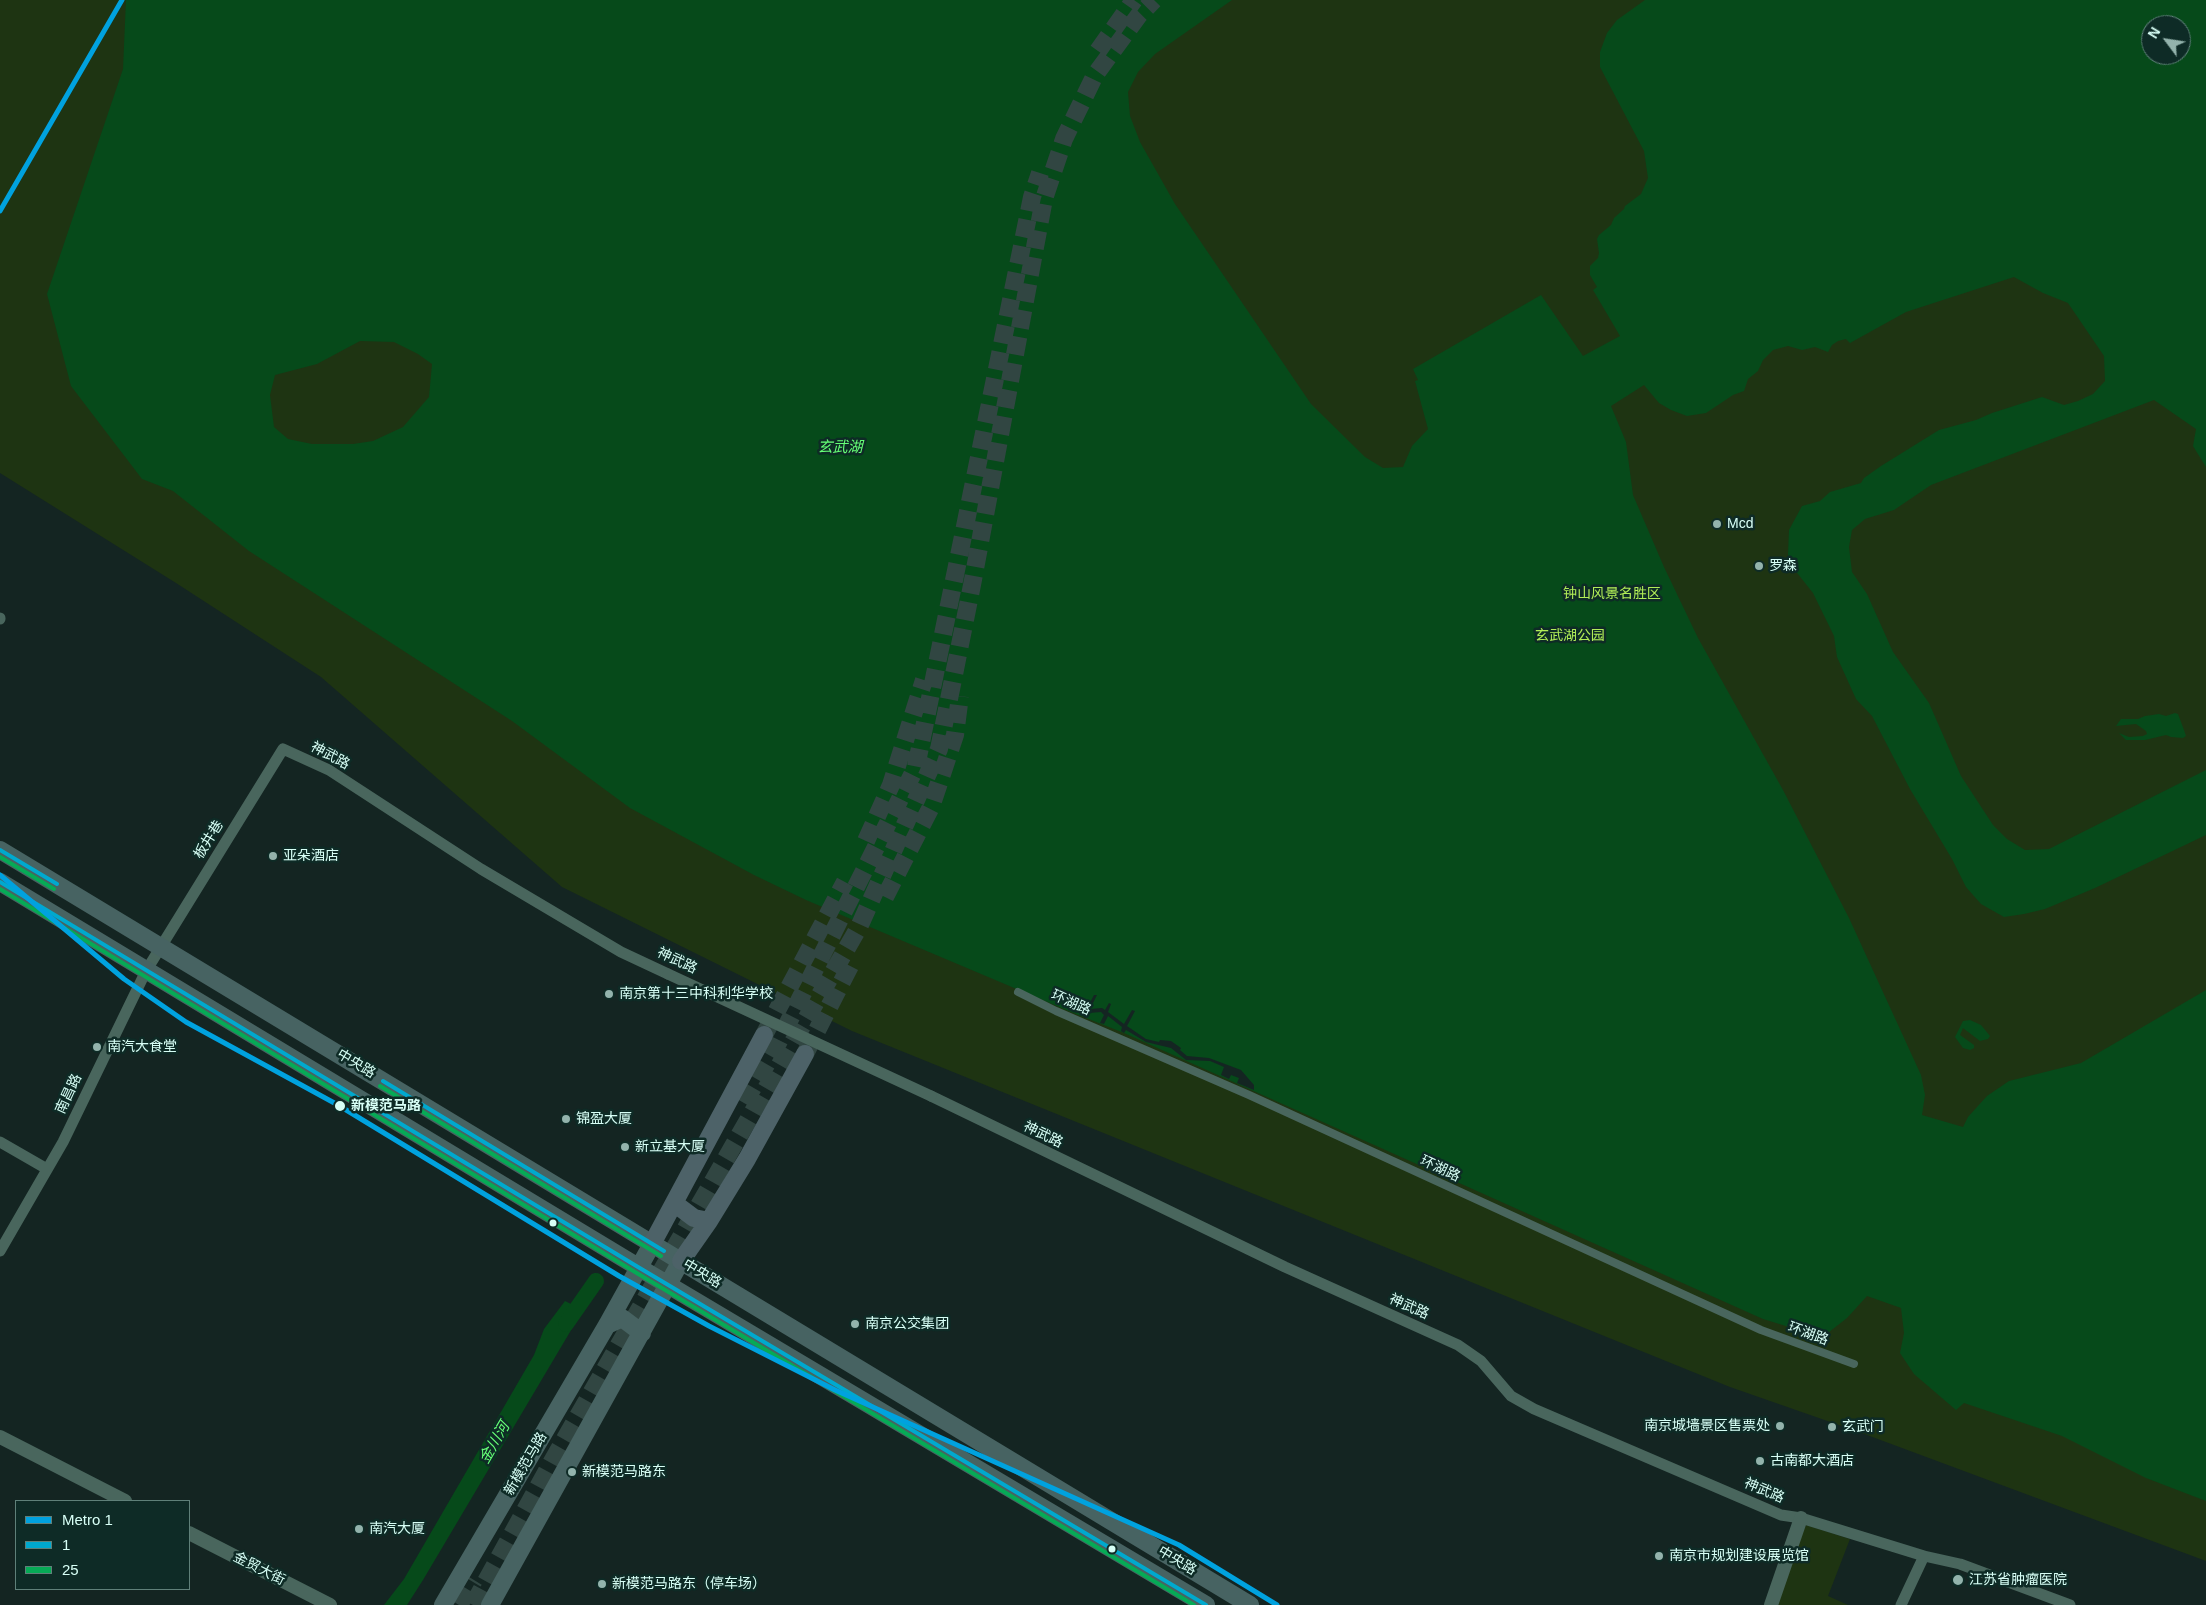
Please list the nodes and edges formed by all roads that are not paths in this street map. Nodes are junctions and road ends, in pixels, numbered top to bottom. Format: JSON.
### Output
{"nodes":[{"id":1,"x":283,"y":749,"type":"joint"},
{"id":2,"x":0,"y":850,"type":"edge"},
{"id":3,"x":0,"y":882,"type":"edge"},
{"id":4,"x":160,"y":947,"type":"junction"},
{"id":5,"x":146,"y":971,"type":"junction"},
{"id":6,"x":1018,"y":992,"type":"dead end"},
{"id":7,"x":764,"y":1035,"type":"tunnel mouth"},
{"id":8,"x":805,"y":1054,"type":"tunnel mouth"},
{"id":9,"x":0,"y":1142,"type":"edge"},
{"id":10,"x":47,"y":1169,"type":"junction"},
{"id":11,"x":674,"y":1203,"type":"junction"},
{"id":12,"x":709,"y":1221,"type":"junction"},
{"id":13,"x":652,"y":1244,"type":"junction"},
{"id":14,"x":0,"y":1251,"type":"edge"},
{"id":15,"x":681,"y":1261,"type":"junction"},
{"id":16,"x":638,"y":1267,"type":"junction"},
{"id":17,"x":669,"y":1284,"type":"junction"},
{"id":18,"x":607,"y":1325,"type":"junction"},
{"id":19,"x":642,"y":1333,"type":"junction"},
{"id":20,"x":1854,"y":1364,"type":"dead end"},
{"id":21,"x":0,"y":1437,"type":"edge"},
{"id":22,"x":124,"y":1500,"type":"edge"},
{"id":23,"x":1801,"y":1518,"type":"junction"},
{"id":24,"x":190,"y":1535,"type":"edge"},
{"id":25,"x":1924,"y":1556,"type":"junction"},
{"id":26,"x":330,"y":1605,"type":"edge"},
{"id":27,"x":444,"y":1605,"type":"edge"},
{"id":28,"x":490,"y":1605,"type":"edge"},
{"id":29,"x":1206,"y":1605,"type":"edge"},
{"id":30,"x":1250,"y":1605,"type":"edge"},
{"id":31,"x":1771,"y":1605,"type":"edge"},
{"id":32,"x":1901,"y":1605,"type":"edge"},
{"id":33,"x":2070,"y":1605,"type":"edge"}],
"edges":[{"from":1,"to":4,"type":"street","name":"板井巷"},
{"from":1,"to":23,"type":"street","name":"神武路","bridge":true},
{"from":2,"to":4,"type":"main road","name":"中央路"},
{"from":3,"to":5,"type":"main road","name":"中央路"},
{"from":4,"to":5,"type":"street","name":"南昌路"},
{"from":4,"to":13,"type":"main road","name":"中央路"},
{"from":5,"to":10,"type":"street","name":"南昌路"},
{"from":5,"to":16,"type":"main road","name":"中央路"},
{"from":6,"to":20,"type":"street","name":"环湖路"},
{"from":7,"to":11,"type":"highway"},
{"from":8,"to":12,"type":"highway"},
{"from":9,"to":10,"type":"street"},
{"from":10,"to":14,"type":"street","name":"南昌路"},
{"from":11,"to":12,"type":"highway"},
{"from":11,"to":13,"type":"highway"},
{"from":12,"to":15,"type":"highway"},
{"from":13,"to":15,"type":"main road","name":"中央路"},
{"from":13,"to":16,"type":"main road","name":"新模范马路"},
{"from":15,"to":17,"type":"main road"},
{"from":15,"to":30,"type":"main road","name":"中央路"},
{"from":16,"to":17,"type":"main road","name":"中央路"},
{"from":16,"to":18,"type":"main road","name":"新模范马路"},
{"from":17,"to":19,"type":"main road"},
{"from":17,"to":29,"type":"main road","name":"中央路"},
{"from":18,"to":19,"type":"main road"},
{"from":18,"to":27,"type":"main road","name":"新模范马路"},
{"from":19,"to":28,"type":"main road"},
{"from":21,"to":22,"type":"street"},
{"from":23,"to":25,"type":"street","name":"神武路"},
{"from":23,"to":31,"type":"street"},
{"from":24,"to":26,"type":"street","name":"金贸大街"},
{"from":25,"to":32,"type":"street"},
{"from":25,"to":33,"type":"street","name":"神武路"}]}
